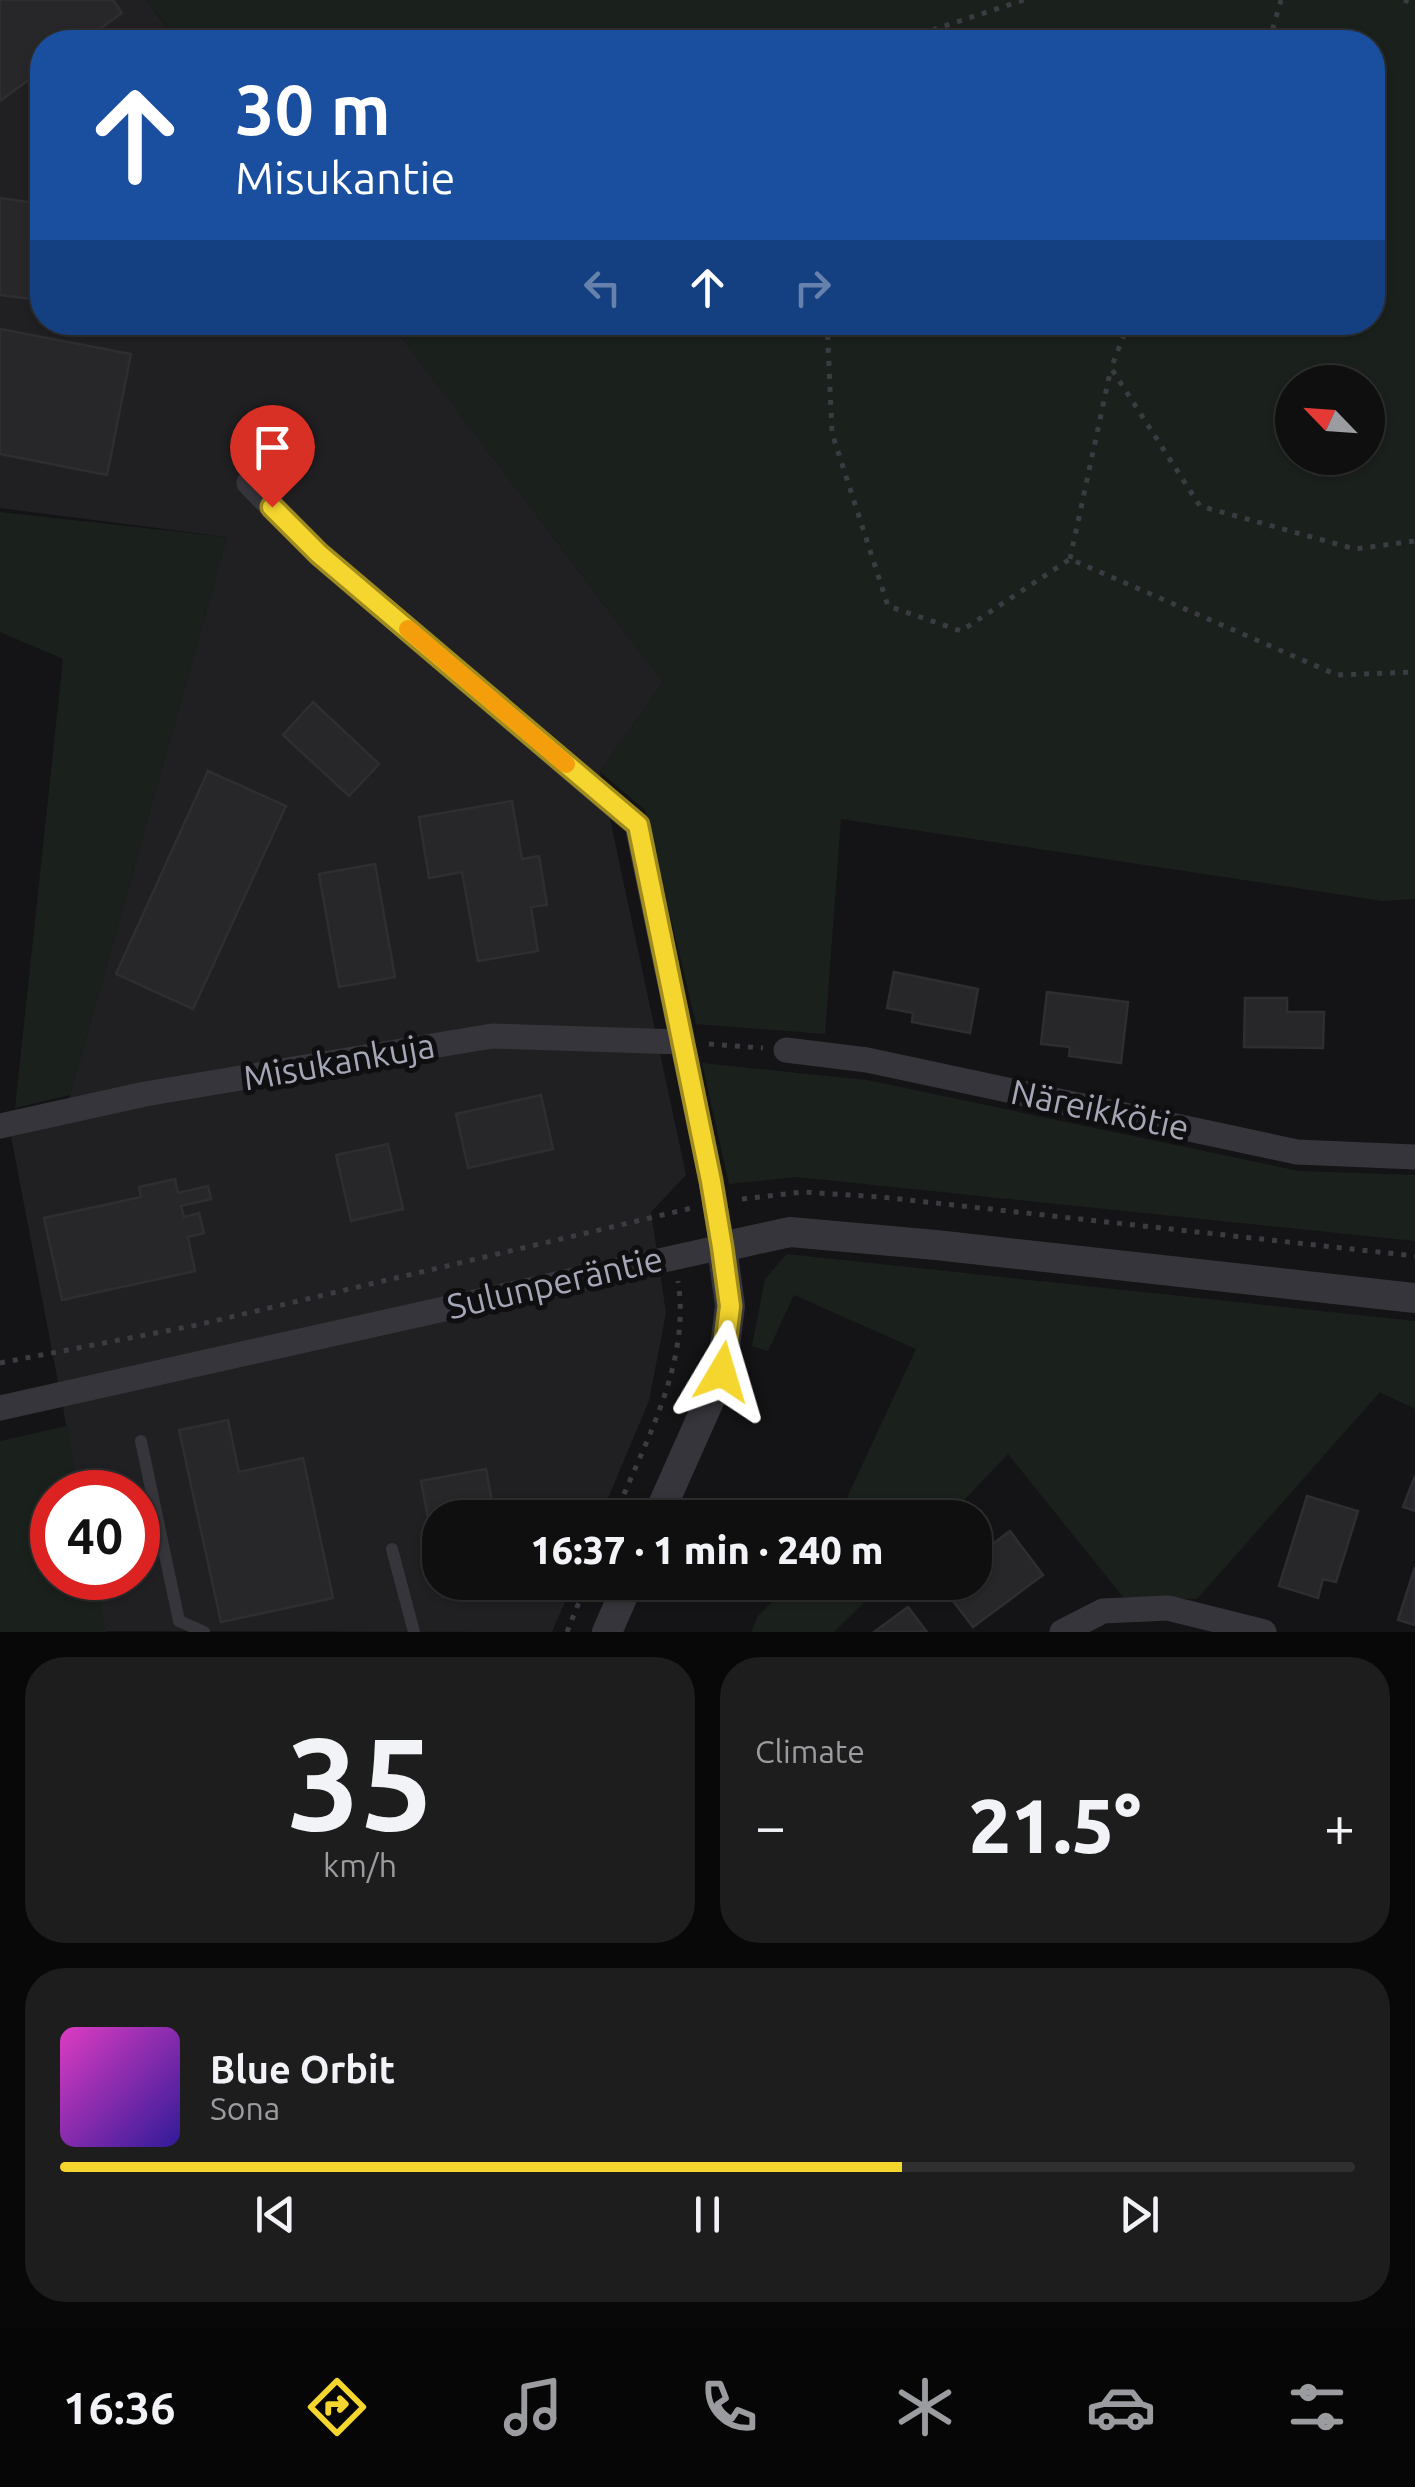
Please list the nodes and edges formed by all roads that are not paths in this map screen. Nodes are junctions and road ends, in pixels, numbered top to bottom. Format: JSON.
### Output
{"nodes":[{"id":1,"x":249,"y":483,"type":"dead end"},
{"id":2,"x":682,"y":1042,"type":"junction"},
{"id":3,"x":786,"y":1050,"type":"road end"},
{"id":4,"x":0,"y":1126,"type":"edge"},
{"id":5,"x":1415,"y":1158,"type":"edge"},
{"id":6,"x":722,"y":1247,"type":"junction"},
{"id":7,"x":1415,"y":1298,"type":"edge"},
{"id":8,"x":0,"y":1408,"type":"edge"},
{"id":9,"x":141,"y":1441,"type":"dead end"},
{"id":10,"x":666,"y":1500,"type":"edge"},
{"id":11,"x":392,"y":1549,"type":"dead end"},
{"id":12,"x":621,"y":1600,"type":"edge"},
{"id":13,"x":204,"y":1632,"type":"edge"},
{"id":14,"x":414,"y":1632,"type":"edge"},
{"id":15,"x":607,"y":1632,"type":"edge"},
{"id":16,"x":1062,"y":1632,"type":"edge"},
{"id":17,"x":1264,"y":1632,"type":"edge"}],
"edges":[{"from":1,"to":2,"type":"street"},
{"from":2,"to":4,"type":"street","name":"Misukankuja"},
{"from":2,"to":6,"type":"street"},
{"from":3,"to":5,"type":"street","name":"Näreikkötie"},
{"from":6,"to":7,"type":"street","name":"Sulunperäntie"},
{"from":6,"to":8,"type":"street","name":"Sulunperäntie"},
{"from":6,"to":10,"type":"street"},
{"from":9,"to":13,"type":"lane"},
{"from":11,"to":14,"type":"lane"},
{"from":12,"to":15,"type":"street"},
{"from":16,"to":17,"type":"street"}]}
